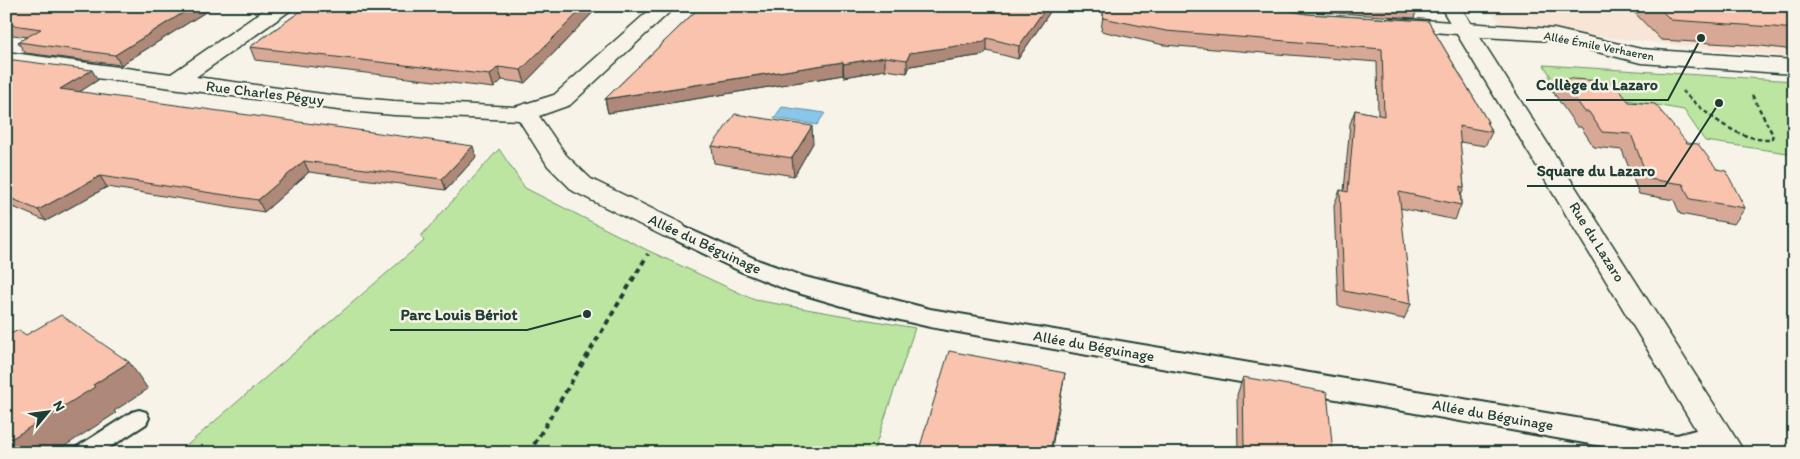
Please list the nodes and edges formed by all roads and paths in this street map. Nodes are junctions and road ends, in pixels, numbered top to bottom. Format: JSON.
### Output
{"nodes":[{"id":1,"x":284,"y":6,"type":"edge"},
{"id":2,"x":666,"y":6,"type":"edge"},
{"id":3,"x":1459,"y":21,"type":"edge"},
{"id":4,"x":1370,"y":22,"type":"edge"},
{"id":5,"x":6,"y":59,"type":"edge"},
{"id":6,"x":1794,"y":67,"type":"edge"},
{"id":7,"x":175,"y":82,"type":"junction"},
{"id":8,"x":1748,"y":87,"type":"dead end"},
{"id":9,"x":1682,"y":91,"type":"dead end"},
{"id":10,"x":525,"y":112,"type":"junction"},
{"id":11,"x":673,"y":230,"type":"junction"},
{"id":12,"x":139,"y":418,"type":"dead end"},
{"id":13,"x":1723,"y":444,"type":"edge"},
{"id":14,"x":84,"y":453,"type":"edge"},
{"id":15,"x":529,"y":453,"type":"edge"}],
"edges":[{"from":1,"to":7,"type":"street"},
{"from":2,"to":10,"type":"street","name":"Rue Charles Péguy"},
{"from":3,"to":4,"type":"street","name":"Allée Émile Verhaeren"},
{"from":3,"to":6,"type":"street","name":"Allée Émile Verhaeren"},
{"from":3,"to":13,"type":"street","name":"Rue du Lazaro"},
{"from":5,"to":7,"type":"street","name":"Rue Charles Péguy"},
{"from":7,"to":10,"type":"street","name":"Rue Charles Péguy"},
{"from":8,"to":9,"type":"path"},
{"from":10,"to":11,"type":"street","name":"Allée du Béguinage"},
{"from":11,"to":13,"type":"street","name":"Allée du Béguinage"},
{"from":11,"to":15,"type":"path"},
{"from":12,"to":14,"type":"lane"}]}
